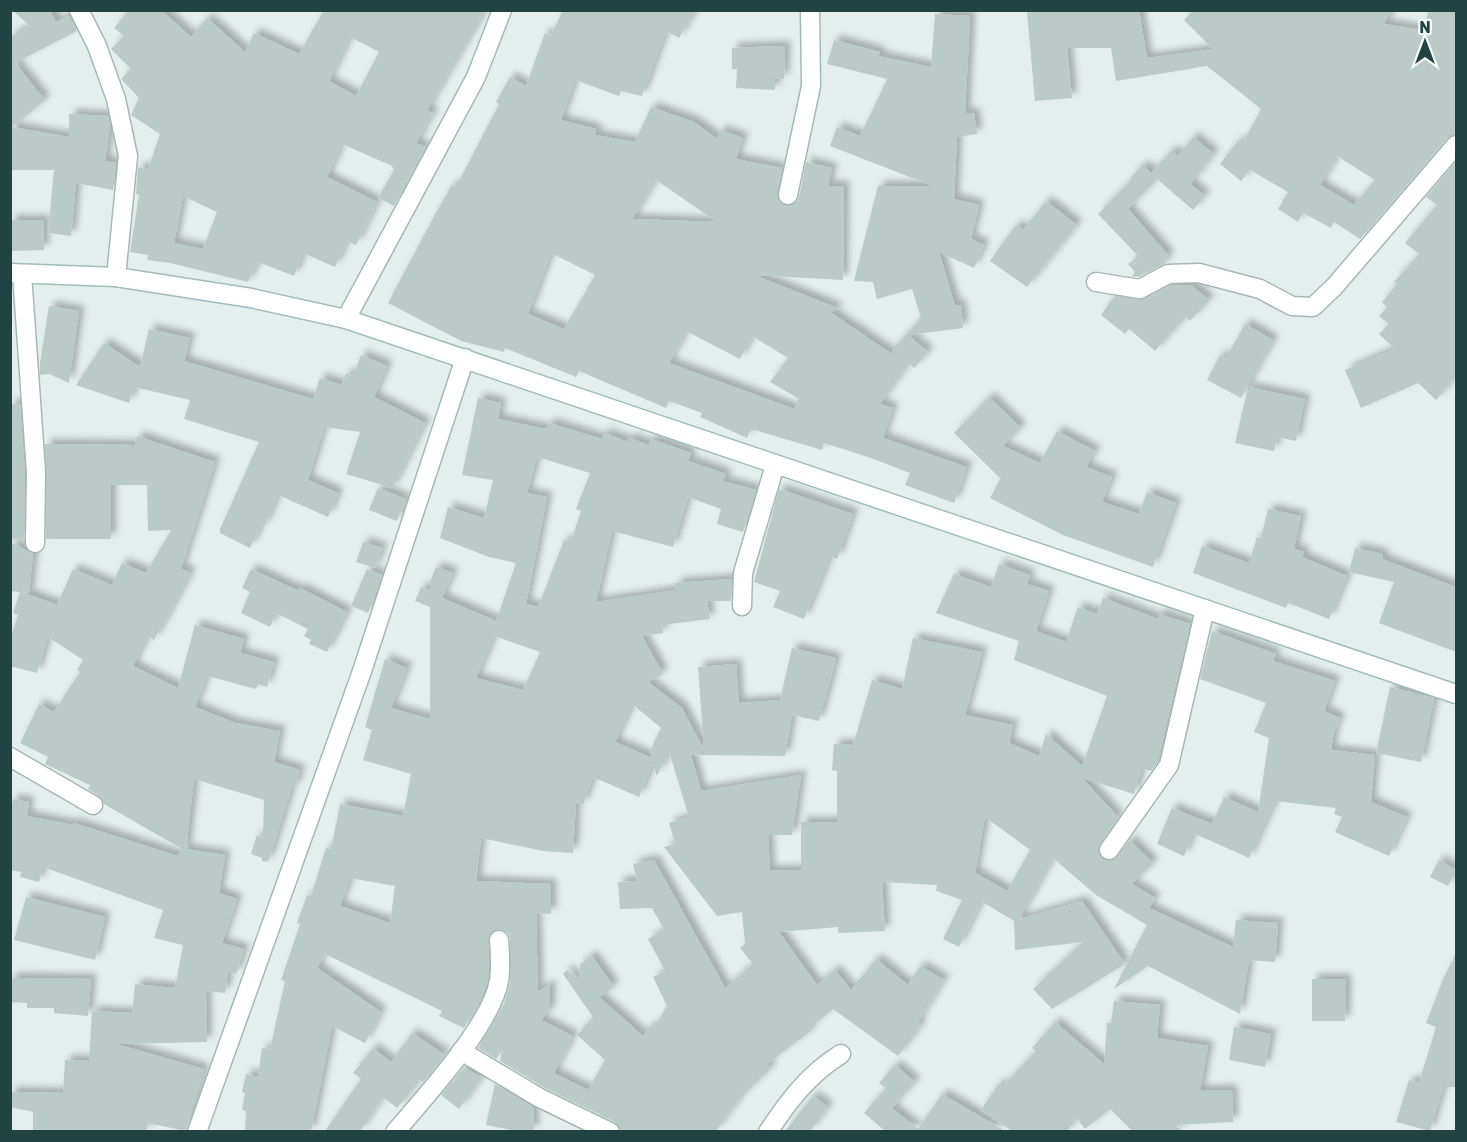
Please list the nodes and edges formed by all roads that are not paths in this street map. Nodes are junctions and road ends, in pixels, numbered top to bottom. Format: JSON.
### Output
{"nodes":[{"id":1,"x":79,"y":10,"type":"edge"},
{"id":2,"x":502,"y":10,"type":"edge"},
{"id":3,"x":810,"y":10,"type":"edge"},
{"id":4,"x":1456,"y":144,"type":"edge"},
{"id":5,"x":788,"y":195,"type":"dead end"},
{"id":6,"x":16,"y":273,"type":"edge"},
{"id":7,"x":116,"y":277,"type":"junction"},
{"id":8,"x":1096,"y":282,"type":"dead end"},
{"id":9,"x":346,"y":319,"type":"junction"},
{"id":10,"x":465,"y":358,"type":"junction"},
{"id":11,"x":775,"y":465,"type":"junction"},
{"id":12,"x":35,"y":543,"type":"dead end"},
{"id":13,"x":742,"y":606,"type":"dead end"},
{"id":14,"x":1205,"y":609,"type":"junction"},
{"id":15,"x":1456,"y":694,"type":"edge"},
{"id":16,"x":10,"y":757,"type":"edge"},
{"id":17,"x":93,"y":805,"type":"dead end"},
{"id":18,"x":1109,"y":850,"type":"dead end"},
{"id":19,"x":499,"y":940,"type":"dead end"},
{"id":20,"x":461,"y":1051,"type":"junction"},
{"id":21,"x":841,"y":1054,"type":"dead end"},
{"id":22,"x":197,"y":1131,"type":"edge"},
{"id":23,"x":395,"y":1131,"type":"edge"},
{"id":24,"x":610,"y":1131,"type":"edge"},
{"id":25,"x":768,"y":1131,"type":"edge"}],
"edges":[{"from":1,"to":7,"type":"street"},
{"from":2,"to":9,"type":"street"},
{"from":3,"to":5,"type":"street"},
{"from":4,"to":8,"type":"street"},
{"from":6,"to":7,"type":"street"},
{"from":6,"to":12,"type":"street"},
{"from":7,"to":9,"type":"street"},
{"from":9,"to":10,"type":"street"},
{"from":10,"to":11,"type":"street"},
{"from":10,"to":22,"type":"street"},
{"from":11,"to":13,"type":"street"},
{"from":11,"to":14,"type":"street"},
{"from":14,"to":15,"type":"street"},
{"from":14,"to":18,"type":"street"},
{"from":16,"to":17,"type":"street"},
{"from":19,"to":20,"type":"street"},
{"from":20,"to":23,"type":"street"},
{"from":20,"to":24,"type":"street"},
{"from":21,"to":25,"type":"street"}]}
